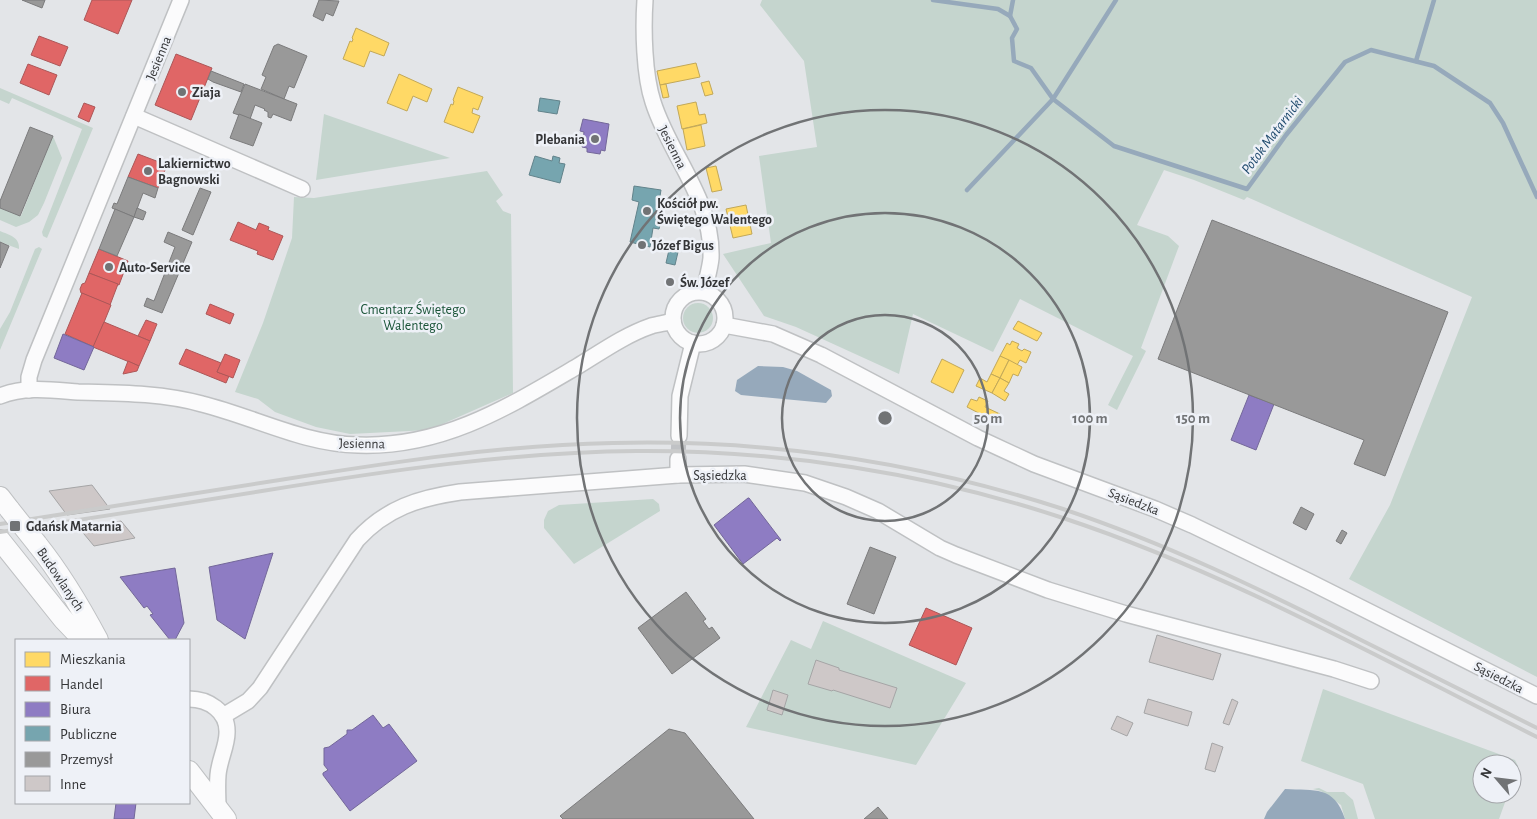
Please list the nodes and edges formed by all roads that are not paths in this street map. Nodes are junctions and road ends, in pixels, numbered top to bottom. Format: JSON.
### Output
{"nodes":[{"id":1,"x":181,"y":0,"type":"edge"},
{"id":2,"x":645,"y":0,"type":"edge"},
{"id":3,"x":134,"y":116,"type":"junction"},
{"id":4,"x":302,"y":189,"type":"dead end"},
{"id":5,"x":704,"y":292,"type":"junction"},
{"id":6,"x":673,"y":321,"type":"junction"},
{"id":7,"x":724,"y":325,"type":"junction"},
{"id":8,"x":693,"y":343,"type":"junction"},
{"id":9,"x":29,"y":390,"type":"junction"},
{"id":10,"x":0,"y":396,"type":"edge"},
{"id":11,"x":679,"y":436,"type":"tunnel mouth"},
{"id":12,"x":678,"y":459,"type":"tunnel mouth"},
{"id":13,"x":678,"y":475,"type":"junction"},
{"id":14,"x":5,"y":503,"type":"edge"},
{"id":15,"x":3,"y":543,"type":"edge"},
{"id":16,"x":82,"y":639,"type":"edge"},
{"id":17,"x":98,"y":639,"type":"edge"},
{"id":18,"x":1371,"y":681,"type":"dead end"},
{"id":19,"x":1537,"y":696,"type":"edge"},
{"id":20,"x":190,"y":699,"type":"edge"},
{"id":21,"x":223,"y":716,"type":"junction"},
{"id":22,"x":190,"y":772,"type":"edge"},
{"id":23,"x":222,"y":814,"type":"edge"}],
"edges":[{"from":1,"to":3,"type":"street","name":"Jesienna"},
{"from":2,"to":5,"type":"street","name":"Jesienna"},
{"from":3,"to":4,"type":"street"},
{"from":3,"to":9,"type":"street","name":"Jesienna"},
{"from":5,"to":6,"type":"street"},
{"from":5,"to":7,"type":"street"},
{"from":6,"to":8,"type":"street"},
{"from":6,"to":9,"type":"street","name":"Jesienna"},
{"from":7,"to":8,"type":"street"},
{"from":7,"to":19,"type":"street","name":"Sąsiedzka"},
{"from":8,"to":11,"type":"street"},
{"from":9,"to":10,"type":"street","name":"Jesienna"},
{"from":12,"to":13,"type":"street","name":"Sąsiedzka"},
{"from":13,"to":18,"type":"street","name":"Sąsiedzka"},
{"from":13,"to":21,"type":"street"},
{"from":14,"to":17,"type":"main road","name":"Budowlanych","bridge":true},
{"from":15,"to":16,"type":"main road","name":"Budowlanych"},
{"from":20,"to":21,"type":"street"},
{"from":21,"to":23,"type":"street"},
{"from":22,"to":23,"type":"main road"}]}
